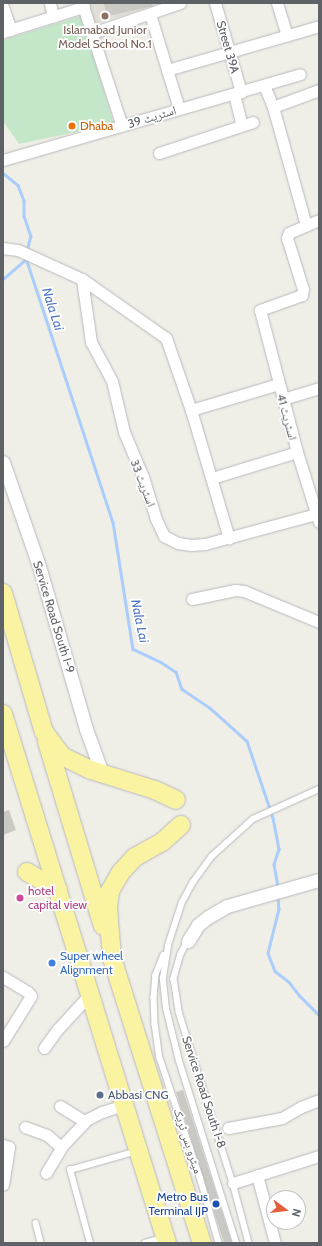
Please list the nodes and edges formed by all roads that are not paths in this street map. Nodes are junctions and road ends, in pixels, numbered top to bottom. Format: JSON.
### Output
{"nodes":[{"id":1,"x":50,"y":3,"type":"edge"},
{"id":2,"x":180,"y":3,"type":"edge"},
{"id":3,"x":215,"y":3,"type":"edge"},
{"id":4,"x":277,"y":3,"type":"edge"},
{"id":5,"x":83,"y":5,"type":"edge"},
{"id":6,"x":3,"y":7,"type":"edge"},
{"id":7,"x":150,"y":14,"type":"junction"},
{"id":8,"x":53,"y":17,"type":"junction"},
{"id":9,"x":319,"y":26,"type":"edge"},
{"id":10,"x":7,"y":31,"type":"edge"},
{"id":11,"x":92,"y":33,"type":"junction"},
{"id":12,"x":287,"y":35,"type":"junction"},
{"id":13,"x":230,"y":52,"type":"junction"},
{"id":14,"x":167,"y":70,"type":"junction"},
{"id":15,"x":300,"y":74,"type":"dead end"},
{"id":16,"x":264,"y":85,"type":"junction"},
{"id":17,"x":319,"y":90,"type":"edge"},
{"id":18,"x":238,"y":93,"type":"junction"},
{"id":19,"x":273,"y":107,"type":"junction"},
{"id":20,"x":179,"y":109,"type":"junction"},
{"id":21,"x":254,"y":122,"type":"dead end"},
{"id":22,"x":242,"y":125,"type":"junction"},
{"id":23,"x":122,"y":126,"type":"junction"},
{"id":24,"x":159,"y":153,"type":"dead end"},
{"id":25,"x":3,"y":160,"type":"edge"},
{"id":26,"x":319,"y":220,"type":"edge"},
{"id":27,"x":306,"y":225,"type":"junction"},
{"id":28,"x":3,"y":248,"type":"edge"},
{"id":29,"x":82,"y":279,"type":"junction"},
{"id":30,"x":279,"y":384,"type":"junction"},
{"id":31,"x":319,"y":388,"type":"edge"},
{"id":32,"x":283,"y":399,"type":"junction"},
{"id":33,"x":192,"y":410,"type":"junction"},
{"id":34,"x":297,"y":452,"type":"junction"},
{"id":35,"x":3,"y":462,"type":"edge"},
{"id":36,"x":212,"y":478,"type":"junction"},
{"id":37,"x":314,"y":492,"type":"edge"},
{"id":38,"x":318,"y":518,"type":"edge"},
{"id":39,"x":229,"y":538,"type":"junction"},
{"id":40,"x":3,"y":593,"type":"edge"},
{"id":41,"x":192,"y":599,"type":"dead end"},
{"id":42,"x":319,"y":622,"type":"edge"},
{"id":43,"x":3,"y":714,"type":"edge"},
{"id":44,"x":44,"y":732,"type":"junction"},
{"id":45,"x":102,"y":773,"type":"junction"},
{"id":46,"x":319,"y":789,"type":"edge"},
{"id":47,"x":176,"y":800,"type":"dead end"},
{"id":48,"x":181,"y":825,"type":"dead end"},
{"id":49,"x":27,"y":872,"type":"dead end"},
{"id":50,"x":319,"y":880,"type":"edge"},
{"id":51,"x":58,"y":890,"type":"junction"},
{"id":52,"x":188,"y":941,"type":"joint"},
{"id":53,"x":168,"y":945,"type":"junction"},
{"id":54,"x":112,"y":958,"type":"junction"},
{"id":55,"x":3,"y":977,"type":"edge"},
{"id":56,"x":90,"y":994,"type":"junction"},
{"id":57,"x":3,"y":1041,"type":"edge"},
{"id":58,"x":44,"y":1048,"type":"dead end"},
{"id":59,"x":319,"y":1100,"type":"edge"},
{"id":60,"x":124,"y":1104,"type":"junction"},
{"id":61,"x":60,"y":1106,"type":"dead end"},
{"id":62,"x":84,"y":1121,"type":"junction"},
{"id":63,"x":25,"y":1127,"type":"dead end"},
{"id":64,"x":228,"y":1128,"type":"dead end"},
{"id":65,"x":3,"y":1145,"type":"edge"},
{"id":66,"x":62,"y":1147,"type":"junction"},
{"id":67,"x":138,"y":1151,"type":"junction"},
{"id":68,"x":319,"y":1156,"type":"edge"},
{"id":69,"x":46,"y":1173,"type":"dead end"},
{"id":70,"x":257,"y":1175,"type":"junction"},
{"id":71,"x":233,"y":1183,"type":"junction"},
{"id":72,"x":3,"y":1185,"type":"edge"},
{"id":73,"x":36,"y":1223,"type":"dead end"},
{"id":74,"x":166,"y":1240,"type":"edge"},
{"id":75,"x":41,"y":1243,"type":"edge"},
{"id":76,"x":90,"y":1243,"type":"edge"},
{"id":77,"x":145,"y":1243,"type":"edge"},
{"id":78,"x":202,"y":1243,"type":"edge"},
{"id":79,"x":219,"y":1243,"type":"edge"},
{"id":80,"x":236,"y":1243,"type":"edge"},
{"id":81,"x":249,"y":1243,"type":"edge"},
{"id":82,"x":275,"y":1243,"type":"edge"}],
"edges":[{"from":1,"to":8,"type":"street"},
{"from":2,"to":7,"type":"street"},
{"from":3,"to":13,"type":"street","name":"Street 39A"},
{"from":4,"to":12,"type":"street"},
{"from":5,"to":8,"type":"street"},
{"from":5,"to":11,"type":"street"},
{"from":6,"to":10,"type":"street"},
{"from":7,"to":11,"type":"street"},
{"from":7,"to":14,"type":"street"},
{"from":8,"to":10,"type":"street"},
{"from":9,"to":12,"type":"street"},
{"from":11,"to":23,"type":"street"},
{"from":12,"to":13,"type":"street"},
{"from":13,"to":14,"type":"street"},
{"from":13,"to":18,"type":"street","name":"Street 39A"},
{"from":14,"to":20,"type":"street"},
{"from":15,"to":16,"type":"street","name":"اسٹریٹ 39"},
{"from":16,"to":18,"type":"street","name":"اسٹریٹ 39"},
{"from":16,"to":19,"type":"street"},
{"from":17,"to":19,"type":"street"},
{"from":18,"to":20,"type":"street","name":"اسٹریٹ 39"},
{"from":18,"to":22,"type":"street","name":"Street 39A"},
{"from":19,"to":27,"type":"street"},
{"from":20,"to":23,"type":"street","name":"اسٹریٹ 39"},
{"from":21,"to":22,"type":"street"},
{"from":22,"to":24,"type":"street"},
{"from":23,"to":25,"type":"street","name":"اسٹریٹ 39"},
{"from":26,"to":27,"type":"street"},
{"from":27,"to":30,"type":"street","name":"اسٹریٹ 41"},
{"from":28,"to":29,"type":"street"},
{"from":29,"to":33,"type":"street"},
{"from":29,"to":39,"type":"street","name":"اسٹریٹ 33"},
{"from":30,"to":32,"type":"street","name":"اسٹریٹ 41"},
{"from":30,"to":33,"type":"street"},
{"from":31,"to":32,"type":"street"},
{"from":32,"to":34,"type":"street","name":"اسٹریٹ 41"},
{"from":33,"to":36,"type":"street"},
{"from":34,"to":36,"type":"street"},
{"from":34,"to":37,"type":"street","name":"اسٹریٹ 41"},
{"from":35,"to":45,"type":"street","name":"Service Road South I-9"},
{"from":36,"to":39,"type":"street"},
{"from":37,"to":38,"type":"street","name":"اسٹریٹ 41"},
{"from":38,"to":39,"type":"street","name":"اسٹریٹ 33"},
{"from":40,"to":44,"type":"highway"},
{"from":41,"to":42,"type":"street"},
{"from":43,"to":51,"type":"highway"},
{"from":44,"to":45,"type":"highway"},
{"from":44,"to":54,"type":"highway"},
{"from":45,"to":47,"type":"highway"},
{"from":46,"to":53,"type":"lane","name":"میٹرو بس ٹریک"},
{"from":48,"to":54,"type":"highway"},
{"from":49,"to":51,"type":"highway"},
{"from":50,"to":52,"type":"street"},
{"from":51,"to":56,"type":"highway"},
{"from":52,"to":71,"type":"lane","name":"Service Road South I-8"},
{"from":53,"to":79,"type":"lane","name":"میٹرو بس ٹریک"},
{"from":53,"to":80,"type":"lane","name":"میٹرو بس ٹریک"},
{"from":54,"to":78,"type":"highway"},
{"from":55,"to":57,"type":"street"},
{"from":56,"to":58,"type":"street"},
{"from":56,"to":60,"type":"highway"},
{"from":59,"to":64,"type":"street"},
{"from":60,"to":62,"type":"street"},
{"from":60,"to":67,"type":"highway"},
{"from":61,"to":62,"type":"street"},
{"from":62,"to":66,"type":"street"},
{"from":63,"to":66,"type":"street"},
{"from":65,"to":72,"type":"street"},
{"from":66,"to":69,"type":"street"},
{"from":67,"to":74,"type":"highway"},
{"from":67,"to":76,"type":"lane"},
{"from":68,"to":70,"type":"street"},
{"from":70,"to":71,"type":"street"},
{"from":70,"to":82,"type":"street"},
{"from":71,"to":81,"type":"lane","name":"Service Road South I-8"},
{"from":73,"to":75,"type":"lane"},
{"from":74,"to":77,"type":"lane"}]}
